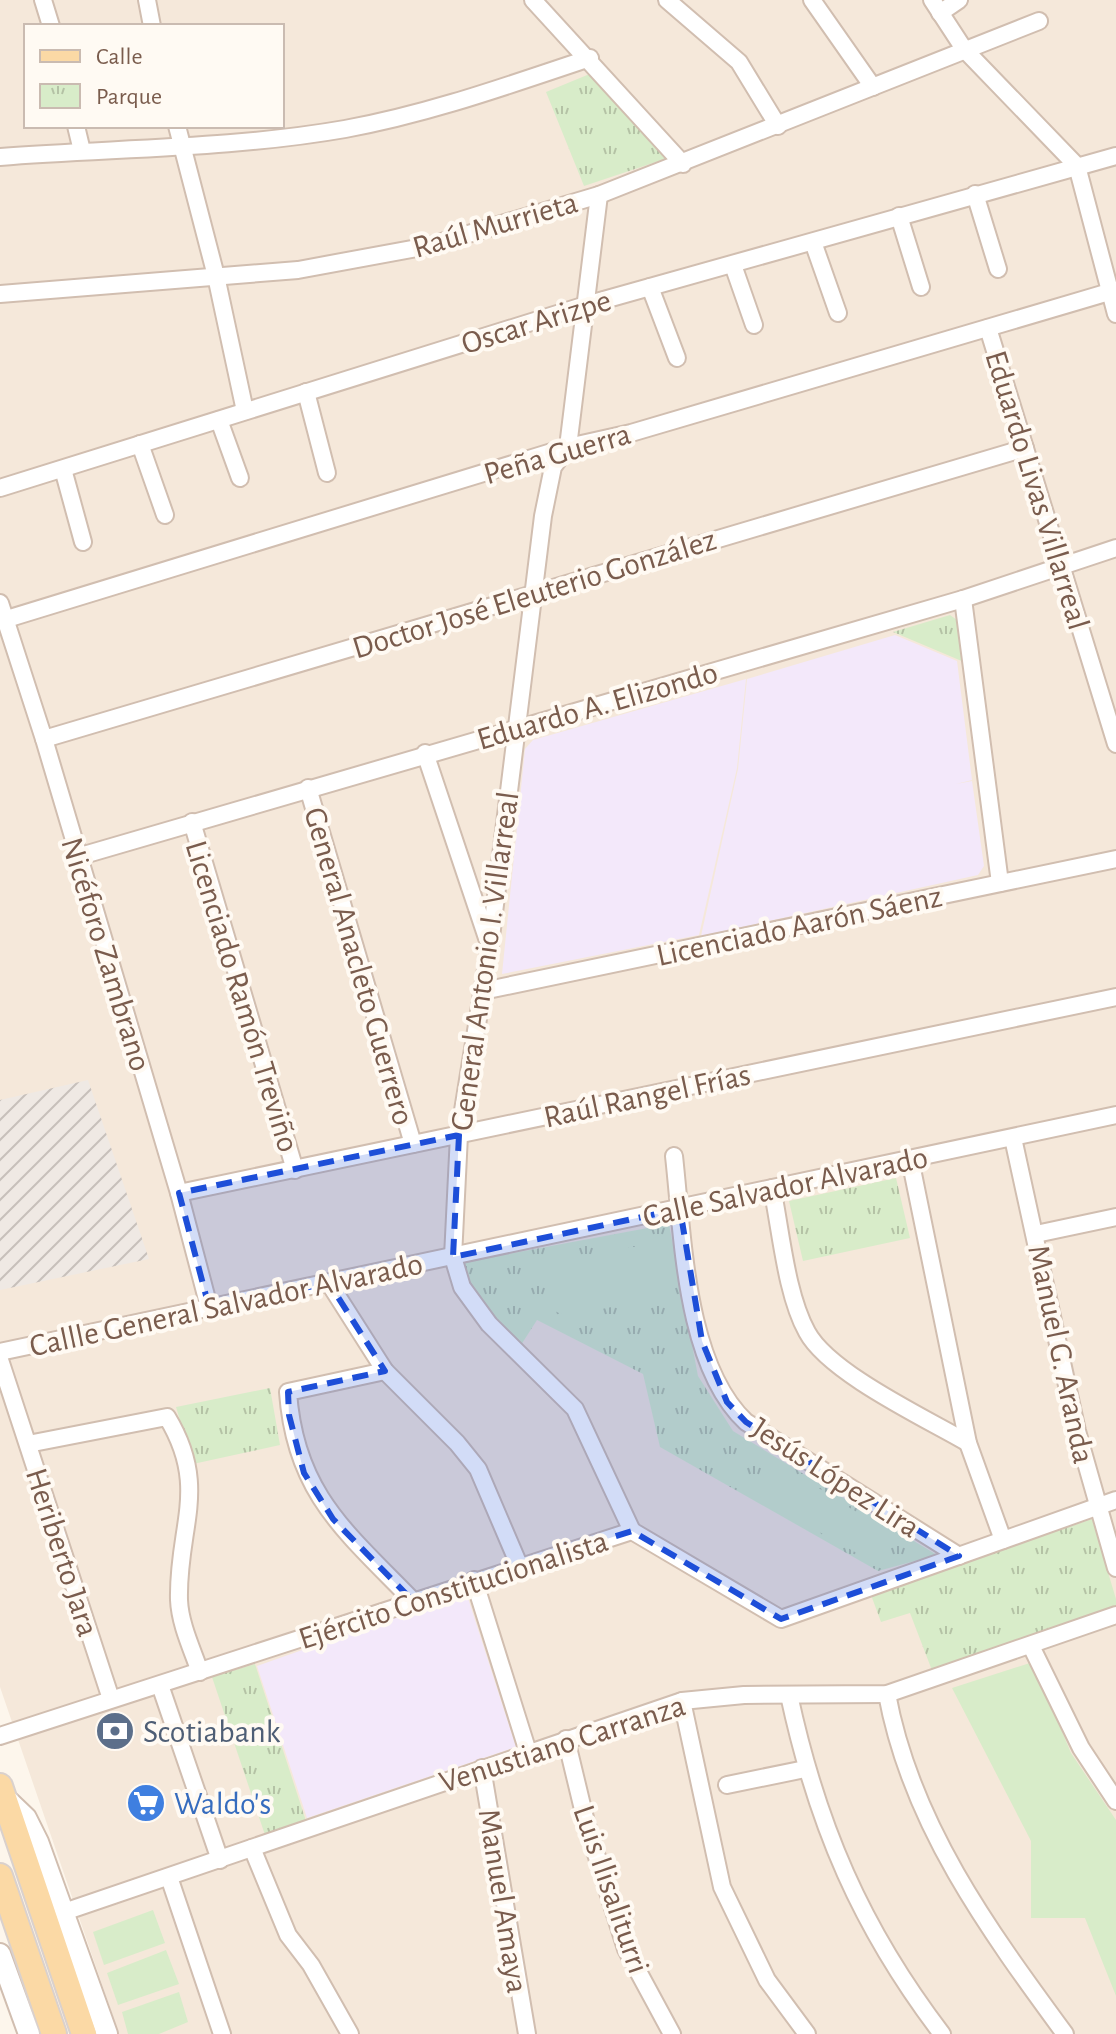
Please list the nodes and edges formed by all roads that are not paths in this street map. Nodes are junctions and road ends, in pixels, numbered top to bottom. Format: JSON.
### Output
{"nodes":[{"id":1,"x":43,"y":0,"type":"edge"},
{"id":2,"x":147,"y":0,"type":"edge"},
{"id":3,"x":533,"y":0,"type":"edge"},
{"id":4,"x":667,"y":0,"type":"edge"},
{"id":5,"x":812,"y":0,"type":"edge"},
{"id":6,"x":959,"y":0,"type":"edge"},
{"id":7,"x":936,"y":6,"type":"edge"},
{"id":8,"x":1039,"y":21,"type":"dead end"},
{"id":9,"x":50,"y":24,"type":"edge"},
{"id":10,"x":152,"y":24,"type":"edge"},
{"id":11,"x":964,"y":49,"type":"junction"},
{"id":12,"x":590,"y":58,"type":"junction"},
{"id":13,"x":873,"y":87,"type":"junction"},
{"id":14,"x":778,"y":126,"type":"junction"},
{"id":15,"x":76,"y":128,"type":"edge"},
{"id":16,"x":178,"y":128,"type":"edge"},
{"id":17,"x":183,"y":148,"type":"junction"},
{"id":18,"x":82,"y":151,"type":"junction"},
{"id":19,"x":1116,"y":156,"type":"edge"},
{"id":20,"x":0,"y":157,"type":"edge"},
{"id":21,"x":683,"y":164,"type":"junction"},
{"id":22,"x":1077,"y":166,"type":"junction"},
{"id":23,"x":975,"y":194,"type":"junction"},
{"id":24,"x":599,"y":195,"type":"junction"},
{"id":25,"x":899,"y":216,"type":"junction"},
{"id":26,"x":813,"y":242,"type":"junction"},
{"id":27,"x":733,"y":265,"type":"junction"},
{"id":28,"x":998,"y":269,"type":"dead end"},
{"id":29,"x":216,"y":276,"type":"junction"},
{"id":30,"x":650,"y":287,"type":"junction"},
{"id":31,"x":921,"y":287,"type":"dead end"},
{"id":32,"x":1113,"y":291,"type":"edge"},
{"id":33,"x":0,"y":294,"type":"edge"},
{"id":34,"x":586,"y":305,"type":"junction"},
{"id":35,"x":838,"y":313,"type":"dead end"},
{"id":36,"x":1116,"y":314,"type":"edge"},
{"id":37,"x":754,"y":325,"type":"dead end"},
{"id":38,"x":988,"y":328,"type":"junction"},
{"id":39,"x":677,"y":358,"type":"dead end"},
{"id":40,"x":306,"y":392,"type":"junction"},
{"id":41,"x":245,"y":411,"type":"junction"},
{"id":42,"x":219,"y":420,"type":"junction"},
{"id":43,"x":140,"y":444,"type":"junction"},
{"id":44,"x":568,"y":447,"type":"junction"},
{"id":45,"x":1025,"y":448,"type":"junction"},
{"id":46,"x":63,"y":469,"type":"junction"},
{"id":47,"x":327,"y":473,"type":"dead end"},
{"id":48,"x":240,"y":478,"type":"dead end"},
{"id":49,"x":0,"y":488,"type":"edge"},
{"id":50,"x":165,"y":515,"type":"dead end"},
{"id":51,"x":83,"y":542,"type":"dead end"},
{"id":52,"x":1116,"y":548,"type":"edge"},
{"id":53,"x":1062,"y":564,"type":"junction"},
{"id":54,"x":533,"y":593,"type":"junction"},
{"id":55,"x":963,"y":599,"type":"junction"},
{"id":56,"x":2,"y":614,"type":"edge"},
{"id":57,"x":515,"y":729,"type":"junction"},
{"id":58,"x":44,"y":739,"type":"junction"},
{"id":59,"x":1116,"y":744,"type":"edge"},
{"id":60,"x":425,"y":753,"type":"junction"},
{"id":61,"x":308,"y":788,"type":"junction"},
{"id":62,"x":192,"y":822,"type":"junction"},
{"id":63,"x":77,"y":857,"type":"junction"},
{"id":64,"x":1116,"y":859,"type":"edge"},
{"id":65,"x":1000,"y":883,"type":"junction"},
{"id":66,"x":490,"y":945,"type":"junction"},
{"id":67,"x":483,"y":991,"type":"junction"},
{"id":68,"x":1116,"y":997,"type":"edge"},
{"id":69,"x":1116,"y":1115,"type":"edge"},
{"id":70,"x":459,"y":1135,"type":"junction"},
{"id":71,"x":1013,"y":1138,"type":"junction"},
{"id":72,"x":413,"y":1144,"type":"junction"},
{"id":73,"x":674,"y":1156,"type":"dead end"},
{"id":74,"x":910,"y":1159,"type":"junction"},
{"id":75,"x":295,"y":1170,"type":"junction"},
{"id":76,"x":772,"y":1188,"type":"junction"},
{"id":77,"x":179,"y":1193,"type":"junction"},
{"id":78,"x":680,"y":1209,"type":"junction"},
{"id":79,"x":1116,"y":1217,"type":"edge"},
{"id":80,"x":1036,"y":1234,"type":"junction"},
{"id":81,"x":453,"y":1257,"type":"junction"},
{"id":82,"x":329,"y":1283,"type":"junction"},
{"id":83,"x":209,"y":1307,"type":"junction"},
{"id":84,"x":0,"y":1352,"type":"edge"},
{"id":85,"x":0,"y":1360,"type":"edge"},
{"id":86,"x":385,"y":1371,"type":"junction"},
{"id":87,"x":968,"y":1443,"type":"junction"},
{"id":88,"x":28,"y":1444,"type":"junction"},
{"id":89,"x":1116,"y":1500,"type":"edge"},
{"id":90,"x":1096,"y":1507,"type":"junction"},
{"id":91,"x":632,"y":1531,"type":"junction"},
{"id":92,"x":1003,"y":1540,"type":"junction"},
{"id":93,"x":959,"y":1556,"type":"junction"},
{"id":94,"x":519,"y":1565,"type":"junction"},
{"id":95,"x":1116,"y":1568,"type":"edge"},
{"id":96,"x":474,"y":1580,"type":"junction"},
{"id":97,"x":412,"y":1600,"type":"junction"},
{"id":98,"x":1116,"y":1615,"type":"edge"},
{"id":99,"x":1031,"y":1646,"type":"junction"},
{"id":100,"x":200,"y":1672,"type":"junction"},
{"id":101,"x":160,"y":1685,"type":"junction"},
{"id":102,"x":887,"y":1694,"type":"junction"},
{"id":103,"x":789,"y":1695,"type":"junction"},
{"id":104,"x":111,"y":1699,"type":"junction"},
{"id":105,"x":682,"y":1701,"type":"junction"},
{"id":106,"x":0,"y":1736,"type":"edge"},
{"id":107,"x":566,"y":1739,"type":"junction"},
{"id":108,"x":528,"y":1752,"type":"junction"},
{"id":109,"x":482,"y":1768,"type":"junction"},
{"id":110,"x":805,"y":1769,"type":"junction"},
{"id":111,"x":727,"y":1785,"type":"dead end"},
{"id":112,"x":2,"y":1791,"type":"edge"},
{"id":113,"x":1116,"y":1801,"type":"edge"},
{"id":114,"x":252,"y":1848,"type":"junction"},
{"id":115,"x":220,"y":1860,"type":"junction"},
{"id":116,"x":0,"y":1876,"type":"edge"},
{"id":117,"x":169,"y":1877,"type":"junction"},
{"id":118,"x":64,"y":1912,"type":"junction"},
{"id":119,"x":0,"y":1954,"type":"edge"},
{"id":120,"x":29,"y":2034,"type":"edge"},
{"id":121,"x":54,"y":2034,"type":"edge"},
{"id":122,"x":84,"y":2034,"type":"edge"},
{"id":123,"x":107,"y":2034,"type":"edge"},
{"id":124,"x":222,"y":2034,"type":"edge"},
{"id":125,"x":350,"y":2034,"type":"edge"},
{"id":126,"x":527,"y":2034,"type":"edge"},
{"id":127,"x":672,"y":2034,"type":"edge"},
{"id":128,"x":807,"y":2034,"type":"edge"},
{"id":129,"x":942,"y":2034,"type":"edge"},
{"id":130,"x":1065,"y":2034,"type":"edge"}],
"edges":[{"from":1,"to":9,"type":"street"},
{"from":2,"to":10,"type":"street"},
{"from":3,"to":12,"type":"street"},
{"from":4,"to":14,"type":"street"},
{"from":5,"to":13,"type":"street"},
{"from":6,"to":7,"type":"street"},
{"from":7,"to":11,"type":"street"},
{"from":8,"to":11,"type":"street","name":"Raúl Murrieta"},
{"from":11,"to":13,"type":"street","name":"Raúl Murrieta"},
{"from":11,"to":22,"type":"street"},
{"from":12,"to":17,"type":"street"},
{"from":12,"to":21,"type":"street"},
{"from":13,"to":14,"type":"street","name":"Raúl Murrieta"},
{"from":14,"to":21,"type":"street","name":"Raúl Murrieta"},
{"from":15,"to":18,"type":"street"},
{"from":16,"to":17,"type":"street"},
{"from":17,"to":18,"type":"street"},
{"from":17,"to":29,"type":"street"},
{"from":18,"to":20,"type":"street"},
{"from":19,"to":22,"type":"street","name":"Oscar Arizpe"},
{"from":21,"to":24,"type":"street","name":"Raúl Murrieta"},
{"from":22,"to":23,"type":"street","name":"Oscar Arizpe"},
{"from":22,"to":32,"type":"street"},
{"from":23,"to":25,"type":"street","name":"Oscar Arizpe"},
{"from":23,"to":28,"type":"street"},
{"from":24,"to":29,"type":"street","name":"Raúl Murrieta"},
{"from":24,"to":34,"type":"street","name":"General Antonio I. Villarreal"},
{"from":25,"to":26,"type":"street","name":"Oscar Arizpe"},
{"from":25,"to":31,"type":"street"},
{"from":26,"to":27,"type":"street","name":"Oscar Arizpe"},
{"from":26,"to":35,"type":"street"},
{"from":27,"to":30,"type":"street","name":"Oscar Arizpe"},
{"from":27,"to":37,"type":"street"},
{"from":29,"to":33,"type":"street","name":"Raúl Murrieta"},
{"from":29,"to":41,"type":"street"},
{"from":30,"to":34,"type":"street","name":"Oscar Arizpe"},
{"from":30,"to":39,"type":"street"},
{"from":32,"to":36,"type":"street"},
{"from":32,"to":38,"type":"street","name":"Peña Guerra"},
{"from":34,"to":40,"type":"street","name":"Oscar Arizpe"},
{"from":34,"to":44,"type":"street","name":"General Antonio I. Villarreal"},
{"from":38,"to":44,"type":"street","name":"Peña Guerra"},
{"from":38,"to":45,"type":"street","name":"Eduardo Livas Villarreal"},
{"from":40,"to":41,"type":"street","name":"Oscar Arizpe"},
{"from":40,"to":47,"type":"street"},
{"from":41,"to":42,"type":"street","name":"Oscar Arizpe"},
{"from":42,"to":43,"type":"street","name":"Oscar Arizpe"},
{"from":42,"to":48,"type":"street"},
{"from":43,"to":46,"type":"street","name":"Oscar Arizpe"},
{"from":43,"to":50,"type":"street"},
{"from":44,"to":54,"type":"street","name":"General Antonio I. Villarreal"},
{"from":44,"to":56,"type":"street","name":"Peña Guerra"},
{"from":45,"to":53,"type":"street","name":"Eduardo Livas Villarreal"},
{"from":45,"to":54,"type":"street","name":"Doctor José Eleuterio González"},
{"from":46,"to":49,"type":"street","name":"Oscar Arizpe"},
{"from":46,"to":51,"type":"street"},
{"from":52,"to":53,"type":"street","name":"Eduardo A. Elizondo"},
{"from":53,"to":55,"type":"street","name":"Eduardo A. Elizondo"},
{"from":53,"to":59,"type":"street","name":"Eduardo Livas Villarreal"},
{"from":54,"to":57,"type":"street","name":"General Antonio I. Villarreal"},
{"from":54,"to":58,"type":"street","name":"Doctor José Eleuterio González"},
{"from":55,"to":57,"type":"street","name":"Eduardo A. Elizondo"},
{"from":55,"to":65,"type":"street"},
{"from":56,"to":58,"type":"street","name":"Nicéforo Zambrano"},
{"from":57,"to":60,"type":"street","name":"Eduardo A. Elizondo"},
{"from":57,"to":66,"type":"street","name":"General Antonio I. Villarreal"},
{"from":58,"to":63,"type":"street","name":"Nicéforo Zambrano"},
{"from":60,"to":61,"type":"street","name":"Eduardo A. Elizondo"},
{"from":60,"to":66,"type":"street"},
{"from":61,"to":62,"type":"street","name":"Eduardo A. Elizondo"},
{"from":61,"to":72,"type":"street","name":"General Anacleto Guerrero"},
{"from":62,"to":63,"type":"street","name":"Eduardo A. Elizondo"},
{"from":62,"to":75,"type":"street","name":"Licenciado Ramón Treviño"},
{"from":63,"to":77,"type":"street","name":"Nicéforo Zambrano"},
{"from":64,"to":65,"type":"street","name":"Licenciado Aarón Sáenz"},
{"from":65,"to":67,"type":"street","name":"Licenciado Aarón Sáenz"},
{"from":66,"to":67,"type":"street","name":"General Antonio I. Villarreal"},
{"from":67,"to":70,"type":"street","name":"General Antonio I. Villarreal"},
{"from":68,"to":70,"type":"street","name":"Raúl Rangel Frías"},
{"from":69,"to":71,"type":"street","name":"Calle Salvador Alvarado"},
{"from":70,"to":72,"type":"street","name":"Raúl Rangel Frías"},
{"from":70,"to":81,"type":"street","name":"General Antonio I. Villarreal"},
{"from":71,"to":74,"type":"street","name":"Calle Salvador Alvarado"},
{"from":71,"to":80,"type":"street","name":"Manuel G. Aranda"},
{"from":72,"to":75,"type":"street","name":"Raúl Rangel Frías"},
{"from":73,"to":78,"type":"street","name":"Jesús López Lira"},
{"from":74,"to":76,"type":"street","name":"Calle Salvador Alvarado"},
{"from":74,"to":87,"type":"street"},
{"from":75,"to":77,"type":"street","name":"Raúl Rangel Frías"},
{"from":76,"to":78,"type":"street","name":"Calle Salvador Alvarado"},
{"from":76,"to":87,"type":"street"},
{"from":77,"to":83,"type":"street","name":"Nicéforo Zambrano"},
{"from":78,"to":81,"type":"street","name":"Calle Salvador Alvarado"},
{"from":78,"to":93,"type":"street","name":"Jesús López Lira"},
{"from":79,"to":80,"type":"street"},
{"from":80,"to":90,"type":"street","name":"Manuel G. Aranda"},
{"from":81,"to":82,"type":"street","name":"Callle General Salvador Alvarado"},
{"from":81,"to":91,"type":"street"},
{"from":82,"to":83,"type":"street","name":"Callle General Salvador Alvarado"},
{"from":82,"to":86,"type":"street"},
{"from":83,"to":84,"type":"street","name":"Callle General Salvador Alvarado"},
{"from":85,"to":88,"type":"street","name":"Heriberto Jara"},
{"from":86,"to":94,"type":"street"},
{"from":86,"to":97,"type":"street"},
{"from":87,"to":92,"type":"street"},
{"from":88,"to":100,"type":"street"},
{"from":88,"to":104,"type":"street","name":"Heriberto Jara"},
{"from":89,"to":90,"type":"street","name":"Ejército Constitucionalista"},
{"from":90,"to":92,"type":"street","name":"Ejército Constitucionalista"},
{"from":90,"to":95,"type":"street","name":"Manuel G. Aranda"},
{"from":91,"to":93,"type":"street","name":"Ejército Constitucionalista"},
{"from":91,"to":94,"type":"street","name":"Ejército Constitucionalista"},
{"from":92,"to":93,"type":"street","name":"Ejército Constitucionalista"},
{"from":94,"to":96,"type":"street","name":"Ejército Constitucionalista"},
{"from":96,"to":97,"type":"street","name":"Ejército Constitucionalista"},
{"from":96,"to":108,"type":"street"},
{"from":97,"to":100,"type":"street","name":"Ejército Constitucionalista"},
{"from":98,"to":99,"type":"street","name":"Venustiano Carranza"},
{"from":99,"to":102,"type":"street","name":"Venustiano Carranza"},
{"from":99,"to":113,"type":"street"},
{"from":100,"to":101,"type":"street","name":"Ejército Constitucionalista"},
{"from":101,"to":104,"type":"street","name":"Ejército Constitucionalista"},
{"from":101,"to":115,"type":"street"},
{"from":102,"to":103,"type":"street","name":"Venustiano Carranza"},
{"from":102,"to":130,"type":"street"},
{"from":103,"to":105,"type":"street","name":"Venustiano Carranza"},
{"from":103,"to":110,"type":"street"},
{"from":104,"to":106,"type":"street","name":"Ejército Constitucionalista"},
{"from":105,"to":107,"type":"street","name":"Venustiano Carranza"},
{"from":105,"to":128,"type":"street"},
{"from":107,"to":108,"type":"street","name":"Venustiano Carranza"},
{"from":107,"to":127,"type":"street","name":"Luis Ilisaliturri"},
{"from":108,"to":109,"type":"street","name":"Venustiano Carranza"},
{"from":109,"to":114,"type":"street","name":"Venustiano Carranza"},
{"from":109,"to":126,"type":"street","name":"Manuel Amaya"},
{"from":110,"to":111,"type":"street"},
{"from":110,"to":129,"type":"street"},
{"from":112,"to":118,"type":"street"},
{"from":112,"to":122,"type":"main road"},
{"from":114,"to":115,"type":"street","name":"Venustiano Carranza"},
{"from":114,"to":125,"type":"street"},
{"from":115,"to":117,"type":"street","name":"Venustiano Carranza"},
{"from":116,"to":121,"type":"main road"},
{"from":117,"to":118,"type":"street","name":"Venustiano Carranza"},
{"from":117,"to":124,"type":"street"},
{"from":118,"to":123,"type":"street"},
{"from":119,"to":120,"type":"street"}]}
